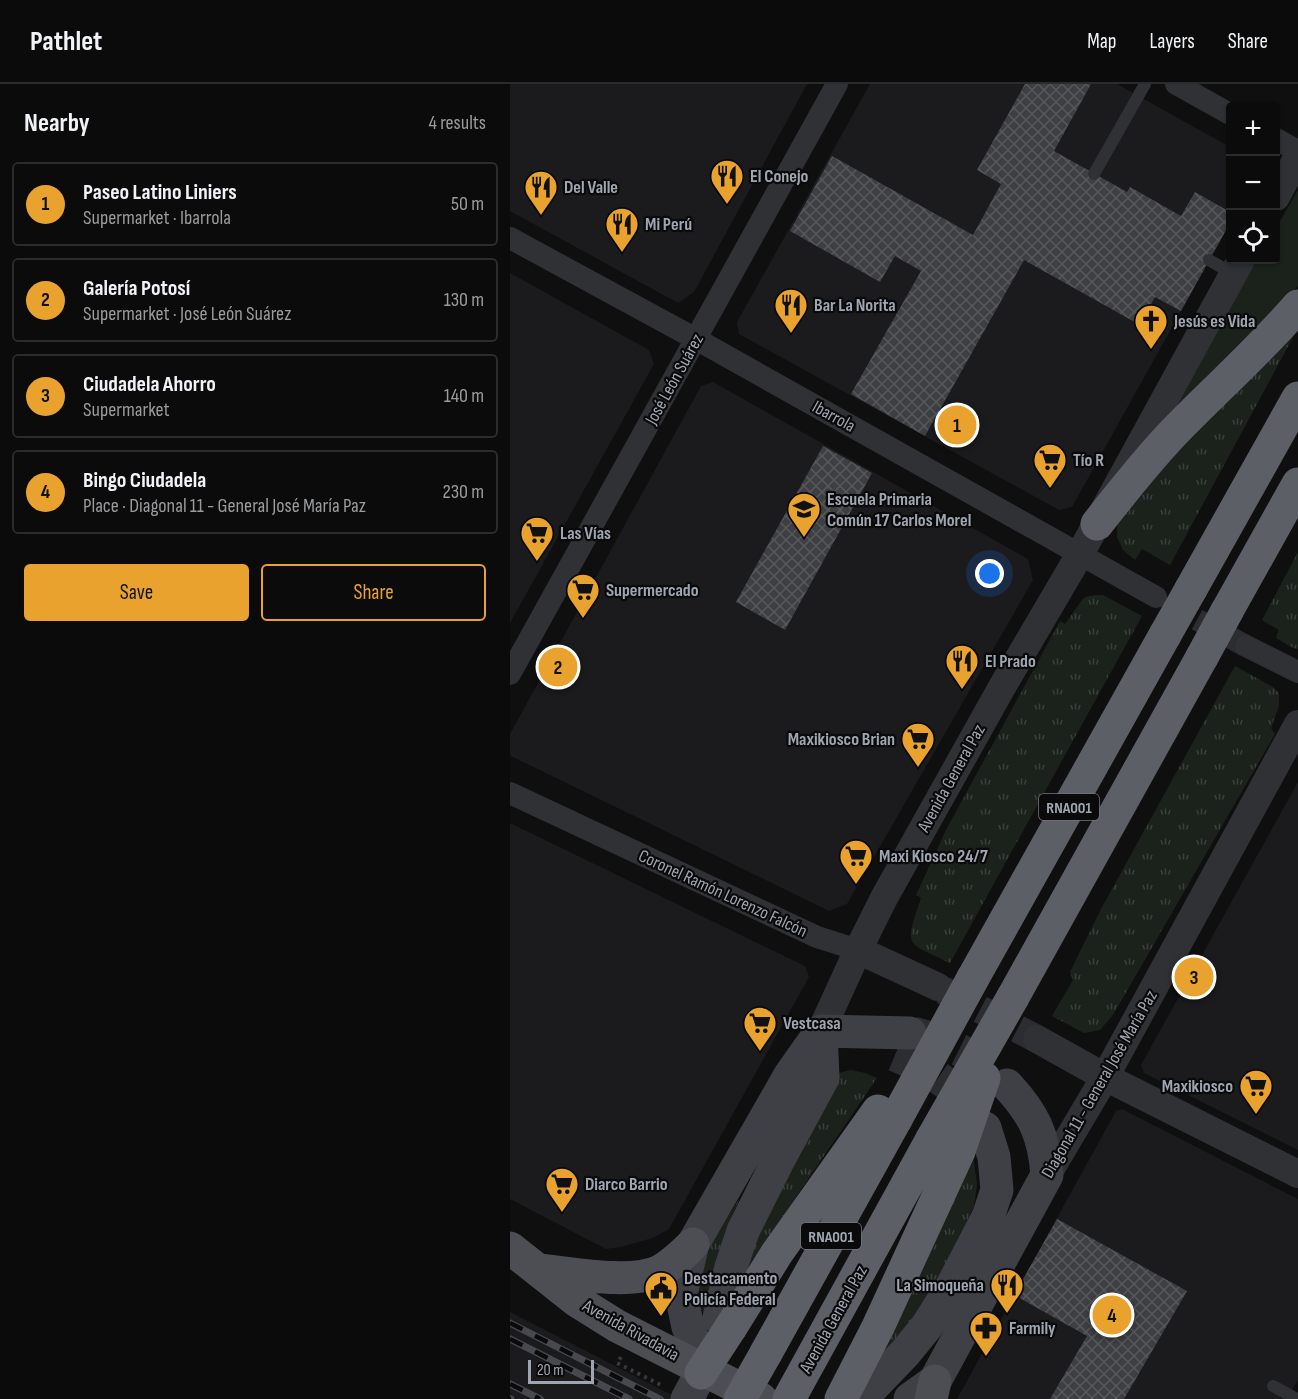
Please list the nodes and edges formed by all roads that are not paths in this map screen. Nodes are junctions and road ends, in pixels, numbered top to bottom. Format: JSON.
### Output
{"nodes":[{"id":1,"x":837,"y":84,"type":"edge"},
{"id":2,"x":1145,"y":84,"type":"edge"},
{"id":3,"x":1176,"y":84,"type":"edge"},
{"id":4,"x":1226,"y":112,"type":"edge"},
{"id":5,"x":1280,"y":142,"type":"edge"},
{"id":6,"x":1298,"y":151,"type":"edge"},
{"id":7,"x":1298,"y":156,"type":"edge"},
{"id":8,"x":1094,"y":174,"type":"dead end"},
{"id":9,"x":1280,"y":188,"type":"edge"},
{"id":10,"x":510,"y":238,"type":"edge"},
{"id":11,"x":1228,"y":265,"type":"edge"},
{"id":12,"x":1298,"y":306,"type":"edge"},
{"id":13,"x":696,"y":339,"type":"junction"},
{"id":14,"x":1298,"y":398,"type":"edge"},
{"id":15,"x":1298,"y":484,"type":"edge"},
{"id":16,"x":1096,"y":524,"type":"junction"},
{"id":17,"x":1080,"y":554,"type":"junction"},
{"id":18,"x":1156,"y":597,"type":"tunnel mouth"},
{"id":19,"x":1246,"y":646,"type":"tunnel mouth"},
{"id":20,"x":1298,"y":672,"type":"edge"},
{"id":21,"x":510,"y":674,"type":"edge"},
{"id":22,"x":1298,"y":724,"type":"edge"},
{"id":23,"x":510,"y":792,"type":"edge"},
{"id":24,"x":858,"y":950,"type":"junction"},
{"id":25,"x":938,"y":987,"type":"tunnel mouth"},
{"id":26,"x":821,"y":1031,"type":"junction"},
{"id":27,"x":1037,"y":1039,"type":"tunnel mouth"},
{"id":28,"x":903,"y":1044,"type":"tunnel mouth"},
{"id":29,"x":1105,"y":1077,"type":"junction"},
{"id":30,"x":1007,"y":1084,"type":"tunnel mouth"},
{"id":31,"x":887,"y":1115,"type":"junction"},
{"id":32,"x":985,"y":1128,"type":"tunnel mouth"},
{"id":33,"x":946,"y":1145,"type":"junction"},
{"id":34,"x":1298,"y":1174,"type":"edge"},
{"id":35,"x":1047,"y":1175,"type":"junction"},
{"id":36,"x":693,"y":1244,"type":"junction"},
{"id":37,"x":510,"y":1248,"type":"edge"},
{"id":38,"x":539,"y":1270,"type":"junction"},
{"id":39,"x":725,"y":1322,"type":"junction"},
{"id":40,"x":691,"y":1383,"type":"edge"},
{"id":41,"x":796,"y":1386,"type":"edge"},
{"id":42,"x":1273,"y":1386,"type":"dead end"},
{"id":43,"x":925,"y":1393,"type":"edge"},
{"id":44,"x":854,"y":1395,"type":"edge"},
{"id":45,"x":740,"y":1399,"type":"edge"},
{"id":46,"x":761,"y":1399,"type":"edge"},
{"id":47,"x":1297,"y":1399,"type":"edge"}],
"edges":[{"from":1,"to":13,"type":"street","name":"José León Suárez"},
{"from":2,"to":8,"type":"lane"},
{"from":3,"to":4,"type":"street"},
{"from":5,"to":6,"type":"street"},
{"from":7,"to":9,"type":"street"},
{"from":10,"to":13,"type":"street","name":"Ibarrola"},
{"from":11,"to":16,"type":"street","name":"Avenida General Paz"},
{"from":12,"to":16,"type":"highway"},
{"from":13,"to":17,"type":"street","name":"Ibarrola"},
{"from":13,"to":21,"type":"street","name":"José León Suárez"},
{"from":14,"to":31,"type":"highway","number":"RNA001","bridge":true},
{"from":15,"to":33,"type":"highway","name":"Avenida General Paz","number":"RNA001","bridge":true},
{"from":16,"to":17,"type":"street","name":"Avenida General Paz"},
{"from":17,"to":18,"type":"street","name":"Ibarrola"},
{"from":17,"to":24,"type":"street","name":"Avenida General Paz"},
{"from":19,"to":20,"type":"street"},
{"from":22,"to":29,"type":"street","name":"Diagonal 11 - General José María Paz"},
{"from":23,"to":24,"type":"street","name":"Coronel Ramón Lorenzo Falcón"},
{"from":24,"to":25,"type":"street","name":"Coronel Ramón Lorenzo Falcón"},
{"from":24,"to":26,"type":"street","name":"Avenida General Paz"},
{"from":26,"to":28,"type":"main road"},
{"from":26,"to":36,"type":"main road","name":"Avenida General Paz"},
{"from":26,"to":39,"type":"main road"},
{"from":27,"to":29,"type":"street"},
{"from":29,"to":34,"type":"street"},
{"from":29,"to":35,"type":"street","name":"Diagonal 11 - General José María Paz"},
{"from":30,"to":35,"type":"main road"},
{"from":31,"to":39,"type":"highway"},
{"from":31,"to":45,"type":"highway","number":"RNA001","bridge":true},
{"from":32,"to":44,"type":"main road"},
{"from":33,"to":41,"type":"highway","name":"Avenida General Paz","number":"RNA001"},
{"from":33,"to":44,"type":"highway"},
{"from":35,"to":43,"type":"main road","name":"Diagonal 11 - General José María Paz"},
{"from":36,"to":38,"type":"main road"},
{"from":36,"to":40,"type":"main road","name":"Avenida General Paz"},
{"from":37,"to":38,"type":"main road","name":"Avenida Rivadavia"},
{"from":38,"to":40,"type":"main road","name":"Avenida Rivadavia"},
{"from":39,"to":40,"type":"highway","bridge":true},
{"from":40,"to":46,"type":"main road","name":"Avenida Rivadavia"},
{"from":42,"to":47,"type":"lane"}]}
